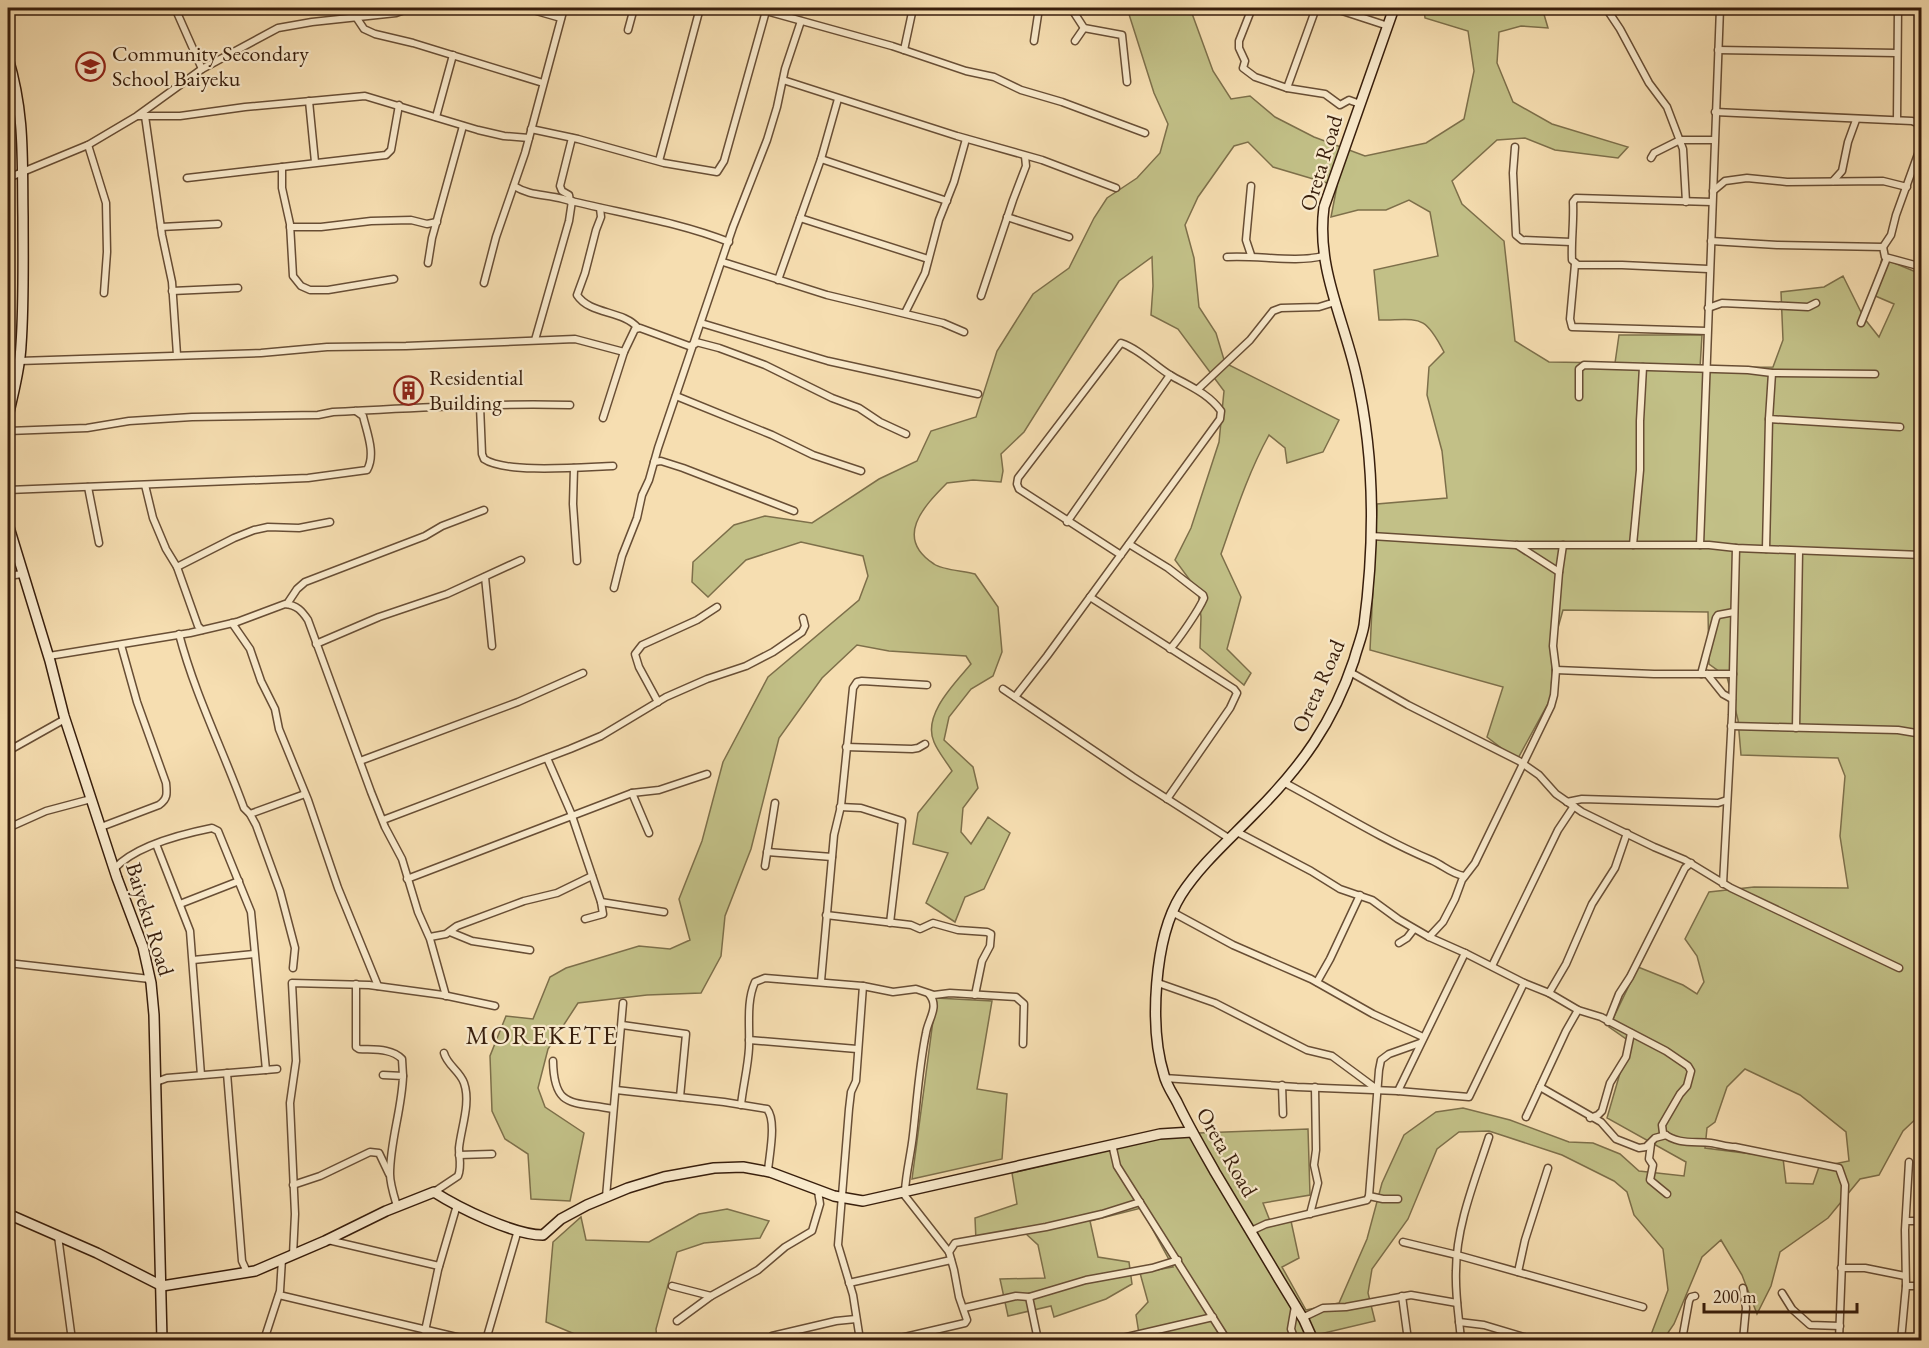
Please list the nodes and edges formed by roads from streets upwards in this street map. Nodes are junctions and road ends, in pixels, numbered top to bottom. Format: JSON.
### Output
{"nodes":[{"id":1,"x":174,"y":8,"type":"edge"},
{"id":2,"x":410,"y":8,"type":"edge"},
{"id":3,"x":526,"y":8,"type":"edge"},
{"id":4,"x":564,"y":8,"type":"edge"},
{"id":5,"x":634,"y":8,"type":"edge"},
{"id":6,"x":700,"y":8,"type":"edge"},
{"id":7,"x":755,"y":8,"type":"edge"},
{"id":8,"x":785,"y":8,"type":"edge"},
{"id":9,"x":913,"y":8,"type":"edge"},
{"id":10,"x":1039,"y":8,"type":"edge"},
{"id":11,"x":1071,"y":8,"type":"edge"},
{"id":12,"x":1252,"y":8,"type":"edge"},
{"id":13,"x":1316,"y":8,"type":"edge"},
{"id":14,"x":1333,"y":8,"type":"edge"},
{"id":15,"x":1394,"y":8,"type":"edge"},
{"id":16,"x":1606,"y":8,"type":"edge"},
{"id":17,"x":1720,"y":8,"type":"edge"},
{"id":18,"x":1898,"y":8,"type":"edge"},
{"id":19,"x":766,"y":11,"type":"junction"},
{"id":20,"x":782,"y":16,"type":"junction"},
{"id":21,"x":356,"y":17,"type":"junction"},
{"id":22,"x":561,"y":18,"type":"junction"},
{"id":23,"x":801,"y":21,"type":"junction"},
{"id":24,"x":1388,"y":26,"type":"junction"},
{"id":25,"x":1084,"y":28,"type":"junction"},
{"id":26,"x":628,"y":30,"type":"dead end"},
{"id":27,"x":1034,"y":41,"type":"dead end"},
{"id":28,"x":1076,"y":41,"type":"dead end"},
{"id":29,"x":904,"y":50,"type":"junction"},
{"id":30,"x":1718,"y":50,"type":"junction"},
{"id":31,"x":1896,"y":53,"type":"junction"},
{"id":32,"x":453,"y":55,"type":"junction"},
{"id":33,"x":8,"y":58,"type":"edge"},
{"id":34,"x":202,"y":69,"type":"junction"},
{"id":35,"x":783,"y":80,"type":"junction"},
{"id":36,"x":1127,"y":82,"type":"dead end"},
{"id":37,"x":543,"y":83,"type":"junction"},
{"id":38,"x":1287,"y":88,"type":"junction"},
{"id":39,"x":838,"y":99,"type":"junction"},
{"id":40,"x":309,"y":100,"type":"junction"},
{"id":41,"x":1360,"y":104,"type":"junction"},
{"id":42,"x":399,"y":105,"type":"junction"},
{"id":43,"x":149,"y":107,"type":"junction"},
{"id":44,"x":1715,"y":112,"type":"junction"},
{"id":45,"x":137,"y":116,"type":"junction"},
{"id":46,"x":145,"y":116,"type":"junction"},
{"id":47,"x":155,"y":117,"type":"junction"},
{"id":48,"x":435,"y":117,"type":"junction"},
{"id":49,"x":1856,"y":120,"type":"junction"},
{"id":50,"x":1897,"y":120,"type":"junction"},
{"id":51,"x":1922,"y":125,"type":"edge"},
{"id":52,"x":463,"y":126,"type":"junction"},
{"id":53,"x":531,"y":129,"type":"junction"},
{"id":54,"x":1145,"y":133,"type":"dead end"},
{"id":55,"x":529,"y":138,"type":"junction"},
{"id":56,"x":573,"y":138,"type":"junction"},
{"id":57,"x":966,"y":139,"type":"junction"},
{"id":58,"x":1680,"y":140,"type":"junction"},
{"id":59,"x":1714,"y":140,"type":"junction"},
{"id":60,"x":88,"y":145,"type":"junction"},
{"id":61,"x":1921,"y":145,"type":"edge"},
{"id":62,"x":1515,"y":147,"type":"dead end"},
{"id":63,"x":1025,"y":156,"type":"junction"},
{"id":64,"x":1651,"y":158,"type":"dead end"},
{"id":65,"x":821,"y":159,"type":"junction"},
{"id":66,"x":659,"y":161,"type":"junction"},
{"id":67,"x":315,"y":162,"type":"junction"},
{"id":68,"x":282,"y":167,"type":"junction"},
{"id":69,"x":22,"y":172,"type":"junction"},
{"id":70,"x":1713,"y":177,"type":"junction"},
{"id":71,"x":8,"y":178,"type":"edge"},
{"id":72,"x":187,"y":178,"type":"dead end"},
{"id":73,"x":1725,"y":181,"type":"junction"},
{"id":74,"x":1833,"y":181,"type":"junction"},
{"id":75,"x":514,"y":186,"type":"junction"},
{"id":76,"x":1251,"y":186,"type":"dead end"},
{"id":77,"x":1907,"y":187,"type":"junction"},
{"id":78,"x":1116,"y":188,"type":"dead end"},
{"id":79,"x":1712,"y":191,"type":"junction"},
{"id":80,"x":571,"y":201,"type":"junction"},
{"id":81,"x":947,"y":201,"type":"junction"},
{"id":82,"x":1686,"y":202,"type":"junction"},
{"id":83,"x":1712,"y":202,"type":"junction"},
{"id":84,"x":600,"y":208,"type":"junction"},
{"id":85,"x":1007,"y":217,"type":"junction"},
{"id":86,"x":801,"y":218,"type":"junction"},
{"id":87,"x":436,"y":222,"type":"junction"},
{"id":88,"x":218,"y":224,"type":"dead end"},
{"id":89,"x":427,"y":224,"type":"junction"},
{"id":90,"x":161,"y":227,"type":"junction"},
{"id":91,"x":290,"y":227,"type":"junction"},
{"id":92,"x":434,"y":232,"type":"junction"},
{"id":93,"x":1069,"y":237,"type":"dead end"},
{"id":94,"x":1711,"y":241,"type":"junction"},
{"id":95,"x":729,"y":242,"type":"junction"},
{"id":96,"x":1571,"y":242,"type":"junction"},
{"id":97,"x":1558,"y":243,"type":"junction"},
{"id":98,"x":1883,"y":247,"type":"junction"},
{"id":99,"x":1572,"y":254,"type":"junction"},
{"id":100,"x":1251,"y":255,"type":"junction"},
{"id":101,"x":1323,"y":256,"type":"junction"},
{"id":102,"x":1227,"y":257,"type":"dead end"},
{"id":103,"x":1887,"y":258,"type":"junction"},
{"id":104,"x":928,"y":259,"type":"junction"},
{"id":105,"x":723,"y":262,"type":"junction"},
{"id":106,"x":428,"y":263,"type":"dead end"},
{"id":107,"x":1575,"y":264,"type":"junction"},
{"id":108,"x":1922,"y":267,"type":"edge"},
{"id":109,"x":1708,"y":269,"type":"junction"},
{"id":110,"x":394,"y":279,"type":"dead end"},
{"id":111,"x":778,"y":280,"type":"junction"},
{"id":112,"x":484,"y":283,"type":"dead end"},
{"id":113,"x":238,"y":288,"type":"dead end"},
{"id":114,"x":172,"y":291,"type":"junction"},
{"id":115,"x":104,"y":293,"type":"dead end"},
{"id":116,"x":981,"y":296,"type":"dead end"},
{"id":117,"x":1335,"y":302,"type":"junction"},
{"id":118,"x":1816,"y":303,"type":"dead end"},
{"id":119,"x":1708,"y":308,"type":"junction"},
{"id":120,"x":906,"y":313,"type":"junction"},
{"id":121,"x":701,"y":323,"type":"junction"},
{"id":122,"x":1861,"y":323,"type":"dead end"},
{"id":123,"x":638,"y":328,"type":"junction"},
{"id":124,"x":1707,"y":331,"type":"junction"},
{"id":125,"x":964,"y":332,"type":"dead end"},
{"id":126,"x":535,"y":340,"type":"junction"},
{"id":127,"x":693,"y":346,"type":"junction"},
{"id":128,"x":624,"y":352,"type":"junction"},
{"id":129,"x":177,"y":355,"type":"junction"},
{"id":130,"x":19,"y":361,"type":"junction"},
{"id":131,"x":1643,"y":367,"type":"junction"},
{"id":132,"x":1706,"y":369,"type":"junction"},
{"id":133,"x":1772,"y":373,"type":"junction"},
{"id":134,"x":1875,"y":374,"type":"dead end"},
{"id":135,"x":1170,"y":375,"type":"junction"},
{"id":136,"x":12,"y":384,"type":"edge"},
{"id":137,"x":1198,"y":389,"type":"junction"},
{"id":138,"x":978,"y":394,"type":"dead end"},
{"id":139,"x":676,"y":396,"type":"junction"},
{"id":140,"x":1579,"y":397,"type":"dead end"},
{"id":141,"x":570,"y":405,"type":"dead end"},
{"id":142,"x":480,"y":406,"type":"junction"},
{"id":143,"x":365,"y":413,"type":"junction"},
{"id":144,"x":8,"y":417,"type":"edge"},
{"id":145,"x":603,"y":418,"type":"dead end"},
{"id":146,"x":1769,"y":419,"type":"junction"},
{"id":147,"x":1900,"y":427,"type":"dead end"},
{"id":148,"x":8,"y":431,"type":"edge"},
{"id":149,"x":906,"y":434,"type":"dead end"},
{"id":150,"x":658,"y":461,"type":"junction"},
{"id":151,"x":613,"y":466,"type":"dead end"},
{"id":152,"x":574,"y":468,"type":"junction"},
{"id":153,"x":861,"y":471,"type":"dead end"},
{"id":154,"x":145,"y":485,"type":"junction"},
{"id":155,"x":88,"y":487,"type":"junction"},
{"id":156,"x":8,"y":490,"type":"edge"},
{"id":157,"x":484,"y":510,"type":"dead end"},
{"id":158,"x":794,"y":511,"type":"dead end"},
{"id":159,"x":330,"y":522,"type":"dead end"},
{"id":160,"x":1067,"y":522,"type":"junction"},
{"id":161,"x":8,"y":524,"type":"edge"},
{"id":162,"x":1371,"y":536,"type":"junction"},
{"id":163,"x":99,"y":543,"type":"dead end"},
{"id":164,"x":1129,"y":544,"type":"junction"},
{"id":165,"x":1516,"y":545,"type":"junction"},
{"id":166,"x":1530,"y":545,"type":"junction"},
{"id":167,"x":1563,"y":545,"type":"junction"},
{"id":168,"x":1633,"y":545,"type":"junction"},
{"id":169,"x":1700,"y":545,"type":"junction"},
{"id":170,"x":1736,"y":548,"type":"junction"},
{"id":171,"x":1766,"y":549,"type":"junction"},
{"id":172,"x":1799,"y":551,"type":"junction"},
{"id":173,"x":1529,"y":554,"type":"junction"},
{"id":174,"x":1121,"y":555,"type":"junction"},
{"id":175,"x":1922,"y":555,"type":"edge"},
{"id":176,"x":521,"y":560,"type":"dead end"},
{"id":177,"x":577,"y":561,"type":"dead end"},
{"id":178,"x":177,"y":567,"type":"junction"},
{"id":179,"x":1559,"y":572,"type":"junction"},
{"id":180,"x":22,"y":574,"type":"junction"},
{"id":181,"x":8,"y":576,"type":"edge"},
{"id":182,"x":485,"y":577,"type":"junction"},
{"id":183,"x":614,"y":588,"type":"dead end"},
{"id":184,"x":1090,"y":597,"type":"junction"},
{"id":185,"x":287,"y":604,"type":"junction"},
{"id":186,"x":717,"y":607,"type":"dead end"},
{"id":187,"x":1734,"y":612,"type":"junction"},
{"id":188,"x":803,"y":618,"type":"dead end"},
{"id":189,"x":241,"y":621,"type":"junction"},
{"id":190,"x":232,"y":623,"type":"junction"},
{"id":191,"x":199,"y":629,"type":"junction"},
{"id":192,"x":238,"y":630,"type":"junction"},
{"id":193,"x":179,"y":634,"type":"junction"},
{"id":194,"x":1179,"y":640,"type":"junction"},
{"id":195,"x":316,"y":644,"type":"junction"},
{"id":196,"x":121,"y":645,"type":"junction"},
{"id":197,"x":492,"y":646,"type":"dead end"},
{"id":198,"x":1170,"y":649,"type":"junction"},
{"id":199,"x":49,"y":656,"type":"junction"},
{"id":200,"x":1180,"y":656,"type":"junction"},
{"id":201,"x":1556,"y":670,"type":"junction"},
{"id":202,"x":1350,"y":672,"type":"junction"},
{"id":203,"x":583,"y":673,"type":"dead end"},
{"id":204,"x":1704,"y":674,"type":"junction"},
{"id":205,"x":1733,"y":674,"type":"junction"},
{"id":206,"x":927,"y":685,"type":"dead end"},
{"id":207,"x":1003,"y":688,"type":"dead end"},
{"id":208,"x":1015,"y":697,"type":"junction"},
{"id":209,"x":1732,"y":699,"type":"junction"},
{"id":210,"x":658,"y":702,"type":"junction"},
{"id":211,"x":64,"y":719,"type":"junction"},
{"id":212,"x":1731,"y":726,"type":"junction"},
{"id":213,"x":1796,"y":728,"type":"junction"},
{"id":214,"x":1922,"y":734,"type":"edge"},
{"id":215,"x":925,"y":744,"type":"dead end"},
{"id":216,"x":846,"y":747,"type":"junction"},
{"id":217,"x":8,"y":751,"type":"edge"},
{"id":218,"x":547,"y":758,"type":"junction"},
{"id":219,"x":360,"y":761,"type":"junction"},
{"id":220,"x":1523,"y":763,"type":"junction"},
{"id":221,"x":707,"y":774,"type":"dead end"},
{"id":222,"x":1285,"y":783,"type":"junction"},
{"id":223,"x":632,"y":793,"type":"junction"},
{"id":224,"x":305,"y":794,"type":"junction"},
{"id":225,"x":91,"y":799,"type":"junction"},
{"id":226,"x":1167,"y":799,"type":"junction"},
{"id":227,"x":1727,"y":800,"type":"junction"},
{"id":228,"x":1567,"y":802,"type":"junction"},
{"id":229,"x":775,"y":803,"type":"dead end"},
{"id":230,"x":1574,"y":806,"type":"junction"},
{"id":231,"x":840,"y":807,"type":"junction"},
{"id":232,"x":250,"y":814,"type":"junction"},
{"id":233,"x":572,"y":815,"type":"junction"},
{"id":234,"x":383,"y":820,"type":"junction"},
{"id":235,"x":101,"y":827,"type":"junction"},
{"id":236,"x":8,"y":828,"type":"edge"},
{"id":237,"x":649,"y":833,"type":"dead end"},
{"id":238,"x":1627,"y":833,"type":"junction"},
{"id":239,"x":1234,"y":835,"type":"junction"},
{"id":240,"x":156,"y":844,"type":"junction"},
{"id":241,"x":767,"y":852,"type":"junction"},
{"id":242,"x":832,"y":857,"type":"junction"},
{"id":243,"x":111,"y":858,"type":"junction"},
{"id":244,"x":123,"y":859,"type":"junction"},
{"id":245,"x":1687,"y":864,"type":"junction"},
{"id":246,"x":765,"y":866,"type":"dead end"},
{"id":247,"x":114,"y":869,"type":"junction"},
{"id":248,"x":592,"y":876,"type":"junction"},
{"id":249,"x":1464,"y":876,"type":"junction"},
{"id":250,"x":407,"y":879,"type":"junction"},
{"id":251,"x":239,"y":881,"type":"junction"},
{"id":252,"x":1723,"y":884,"type":"junction"},
{"id":253,"x":1360,"y":895,"type":"junction"},
{"id":254,"x":601,"y":902,"type":"junction"},
{"id":255,"x":180,"y":904,"type":"junction"},
{"id":256,"x":664,"y":912,"type":"dead end"},
{"id":257,"x":1174,"y":913,"type":"junction"},
{"id":258,"x":826,"y":915,"type":"junction"},
{"id":259,"x":585,"y":918,"type":"dead end"},
{"id":260,"x":890,"y":922,"type":"junction"},
{"id":261,"x":1414,"y":929,"type":"junction"},
{"id":262,"x":450,"y":932,"type":"junction"},
{"id":263,"x":430,"y":937,"type":"junction"},
{"id":264,"x":1429,"y":937,"type":"junction"},
{"id":265,"x":1399,"y":943,"type":"dead end"},
{"id":266,"x":530,"y":950,"type":"dead end"},
{"id":267,"x":1465,"y":953,"type":"junction"},
{"id":268,"x":254,"y":954,"type":"junction"},
{"id":269,"x":193,"y":960,"type":"junction"},
{"id":270,"x":8,"y":963,"type":"edge"},
{"id":271,"x":1491,"y":966,"type":"junction"},
{"id":272,"x":293,"y":968,"type":"dead end"},
{"id":273,"x":1899,"y":968,"type":"dead end"},
{"id":274,"x":150,"y":979,"type":"junction"},
{"id":275,"x":821,"y":981,"type":"junction"},
{"id":276,"x":1317,"y":982,"type":"junction"},
{"id":277,"x":1158,"y":983,"type":"junction"},
{"id":278,"x":1524,"y":983,"type":"junction"},
{"id":279,"x":356,"y":984,"type":"junction"},
{"id":280,"x":378,"y":986,"type":"junction"},
{"id":281,"x":863,"y":986,"type":"junction"},
{"id":282,"x":1549,"y":993,"type":"junction"},
{"id":283,"x":929,"y":994,"type":"junction"},
{"id":284,"x":975,"y":995,"type":"junction"},
{"id":285,"x":446,"y":996,"type":"junction"},
{"id":286,"x":623,"y":1003,"type":"dead end"},
{"id":287,"x":495,"y":1006,"type":"dead end"},
{"id":288,"x":1578,"y":1010,"type":"junction"},
{"id":289,"x":1607,"y":1019,"type":"junction"},
{"id":290,"x":622,"y":1025,"type":"junction"},
{"id":291,"x":1631,"y":1033,"type":"junction"},
{"id":292,"x":749,"y":1040,"type":"junction"},
{"id":293,"x":1422,"y":1040,"type":"junction"},
{"id":294,"x":1023,"y":1044,"type":"dead end"},
{"id":295,"x":857,"y":1049,"type":"junction"},
{"id":296,"x":444,"y":1053,"type":"dead end"},
{"id":297,"x":553,"y":1061,"type":"dead end"},
{"id":298,"x":277,"y":1069,"type":"dead end"},
{"id":299,"x":266,"y":1070,"type":"junction"},
{"id":300,"x":227,"y":1073,"type":"junction"},
{"id":301,"x":201,"y":1075,"type":"junction"},
{"id":302,"x":383,"y":1075,"type":"dead end"},
{"id":303,"x":403,"y":1076,"type":"junction"},
{"id":304,"x":156,"y":1078,"type":"junction"},
{"id":305,"x":1164,"y":1078,"type":"junction"},
{"id":306,"x":1282,"y":1085,"type":"junction"},
{"id":307,"x":1315,"y":1087,"type":"junction"},
{"id":308,"x":1540,"y":1087,"type":"junction"},
{"id":309,"x":616,"y":1090,"type":"junction"},
{"id":310,"x":1378,"y":1090,"type":"junction"},
{"id":311,"x":1398,"y":1091,"type":"junction"},
{"id":312,"x":680,"y":1097,"type":"junction"},
{"id":313,"x":741,"y":1105,"type":"junction"},
{"id":314,"x":613,"y":1109,"type":"junction"},
{"id":315,"x":1283,"y":1114,"type":"dead end"},
{"id":316,"x":1527,"y":1117,"type":"dead end"},
{"id":317,"x":1590,"y":1118,"type":"junction"},
{"id":318,"x":1192,"y":1132,"type":"junction"},
{"id":319,"x":1666,"y":1135,"type":"junction"},
{"id":320,"x":1489,"y":1137,"type":"dead end"},
{"id":321,"x":1112,"y":1144,"type":"junction"},
{"id":322,"x":1651,"y":1144,"type":"junction"},
{"id":323,"x":492,"y":1154,"type":"dead end"},
{"id":324,"x":459,"y":1155,"type":"junction"},
{"id":325,"x":1909,"y":1162,"type":"dead end"},
{"id":326,"x":1548,"y":1168,"type":"dead end"},
{"id":327,"x":768,"y":1172,"type":"junction"},
{"id":328,"x":390,"y":1177,"type":"junction"},
{"id":329,"x":293,"y":1185,"type":"junction"},
{"id":330,"x":818,"y":1191,"type":"junction"},
{"id":331,"x":434,"y":1192,"type":"junction"},
{"id":332,"x":903,"y":1192,"type":"junction"},
{"id":333,"x":1667,"y":1194,"type":"dead end"},
{"id":334,"x":1369,"y":1196,"type":"junction"},
{"id":335,"x":606,"y":1197,"type":"junction"},
{"id":336,"x":841,"y":1198,"type":"junction"},
{"id":337,"x":1398,"y":1199,"type":"dead end"},
{"id":338,"x":1140,"y":1202,"type":"junction"},
{"id":339,"x":458,"y":1205,"type":"junction"},
{"id":340,"x":397,"y":1206,"type":"junction"},
{"id":341,"x":8,"y":1214,"type":"edge"},
{"id":342,"x":1310,"y":1214,"type":"junction"},
{"id":343,"x":1906,"y":1221,"type":"junction"},
{"id":344,"x":1922,"y":1221,"type":"edge"},
{"id":345,"x":518,"y":1230,"type":"junction"},
{"id":346,"x":1251,"y":1231,"type":"junction"},
{"id":347,"x":57,"y":1236,"type":"junction"},
{"id":348,"x":327,"y":1240,"type":"junction"},
{"id":349,"x":1403,"y":1242,"type":"dead end"},
{"id":350,"x":949,"y":1252,"type":"junction"},
{"id":351,"x":293,"y":1255,"type":"junction"},
{"id":352,"x":1457,"y":1255,"type":"junction"},
{"id":353,"x":282,"y":1259,"type":"junction"},
{"id":354,"x":951,"y":1260,"type":"junction"},
{"id":355,"x":1178,"y":1260,"type":"junction"},
{"id":356,"x":439,"y":1266,"type":"junction"},
{"id":357,"x":1841,"y":1268,"type":"junction"},
{"id":358,"x":1518,"y":1272,"type":"junction"},
{"id":359,"x":242,"y":1273,"type":"junction"},
{"id":360,"x":1905,"y":1276,"type":"junction"},
{"id":361,"x":849,"y":1283,"type":"junction"},
{"id":362,"x":162,"y":1286,"type":"junction"},
{"id":363,"x":672,"y":1286,"type":"dead end"},
{"id":364,"x":1906,"y":1286,"type":"junction"},
{"id":365,"x":1922,"y":1286,"type":"edge"},
{"id":366,"x":1743,"y":1288,"type":"dead end"},
{"id":367,"x":1782,"y":1293,"type":"dead end"},
{"id":368,"x":279,"y":1295,"type":"junction"},
{"id":369,"x":711,"y":1296,"type":"junction"},
{"id":370,"x":1402,"y":1296,"type":"junction"},
{"id":371,"x":1695,"y":1296,"type":"dead end"},
{"id":372,"x":1029,"y":1297,"type":"junction"},
{"id":373,"x":1457,"y":1303,"type":"junction"},
{"id":374,"x":1295,"y":1306,"type":"junction"},
{"id":375,"x":1643,"y":1307,"type":"dead end"},
{"id":376,"x":964,"y":1308,"type":"junction"},
{"id":377,"x":1213,"y":1317,"type":"junction"},
{"id":378,"x":1302,"y":1318,"type":"junction"},
{"id":379,"x":856,"y":1319,"type":"junction"},
{"id":380,"x":677,"y":1321,"type":"dead end"},
{"id":381,"x":1459,"y":1322,"type":"junction"},
{"id":382,"x":1839,"y":1326,"type":"junction"},
{"id":383,"x":425,"y":1331,"type":"junction"},
{"id":384,"x":772,"y":1336,"type":"dead end"},
{"id":385,"x":1311,"y":1340,"type":"edge"},
{"id":386,"x":72,"y":1341,"type":"edge"},
{"id":387,"x":162,"y":1341,"type":"edge"},
{"id":388,"x":264,"y":1341,"type":"edge"},
{"id":389,"x":469,"y":1341,"type":"edge"},
{"id":390,"x":486,"y":1341,"type":"edge"},
{"id":391,"x":860,"y":1341,"type":"edge"},
{"id":392,"x":892,"y":1341,"type":"edge"},
{"id":393,"x":1038,"y":1341,"type":"edge"},
{"id":394,"x":1114,"y":1341,"type":"edge"},
{"id":395,"x":1227,"y":1341,"type":"edge"},
{"id":396,"x":1295,"y":1341,"type":"edge"},
{"id":397,"x":1408,"y":1341,"type":"edge"},
{"id":398,"x":1461,"y":1341,"type":"edge"},
{"id":399,"x":1534,"y":1341,"type":"edge"},
{"id":400,"x":1682,"y":1341,"type":"edge"},
{"id":401,"x":1743,"y":1341,"type":"edge"},
{"id":402,"x":1839,"y":1341,"type":"edge"},
{"id":403,"x":1901,"y":1341,"type":"edge"}],
"edges":[{"from":1,"to":34,"type":"street"},
{"from":2,"to":21,"type":"street"},
{"from":3,"to":22,"type":"street"},
{"from":4,"to":22,"type":"street"},
{"from":5,"to":26,"type":"street"},
{"from":6,"to":66,"type":"street"},
{"from":7,"to":19,"type":"street"},
{"from":8,"to":20,"type":"street"},
{"from":9,"to":29,"type":"street"},
{"from":10,"to":27,"type":"street"},
{"from":11,"to":25,"type":"street"},
{"from":12,"to":38,"type":"street"},
{"from":13,"to":38,"type":"street"},
{"from":14,"to":24,"type":"street"},
{"from":15,"to":24,"type":"street","name":"Oreta Road"},
{"from":16,"to":58,"type":"street"},
{"from":17,"to":30,"type":"street"},
{"from":18,"to":31,"type":"street"},
{"from":19,"to":20,"type":"street"},
{"from":19,"to":66,"type":"street"},
{"from":20,"to":23,"type":"street"},
{"from":21,"to":32,"type":"street"},
{"from":21,"to":34,"type":"street"},
{"from":22,"to":37,"type":"street"},
{"from":23,"to":29,"type":"street"},
{"from":23,"to":35,"type":"street"},
{"from":24,"to":41,"type":"street","name":"Oreta Road"},
{"from":25,"to":28,"type":"street"},
{"from":25,"to":36,"type":"street"},
{"from":29,"to":54,"type":"street"},
{"from":30,"to":31,"type":"street"},
{"from":30,"to":44,"type":"street"},
{"from":31,"to":50,"type":"street"},
{"from":32,"to":37,"type":"street"},
{"from":32,"to":48,"type":"street"},
{"from":33,"to":69,"type":"street"},
{"from":34,"to":43,"type":"street"},
{"from":35,"to":39,"type":"street"},
{"from":35,"to":95,"type":"street"},
{"from":37,"to":53,"type":"street"},
{"from":38,"to":41,"type":"street"},
{"from":39,"to":57,"type":"street"},
{"from":39,"to":65,"type":"street"},
{"from":40,"to":42,"type":"street"},
{"from":40,"to":47,"type":"street"},
{"from":40,"to":67,"type":"street"},
{"from":41,"to":101,"type":"street","name":"Oreta Road"},
{"from":42,"to":48,"type":"street"},
{"from":42,"to":67,"type":"street"},
{"from":43,"to":45,"type":"street"},
{"from":43,"to":47,"type":"street"},
{"from":44,"to":49,"type":"street"},
{"from":44,"to":59,"type":"street"},
{"from":45,"to":46,"type":"street"},
{"from":45,"to":60,"type":"street"},
{"from":46,"to":47,"type":"street"},
{"from":46,"to":90,"type":"street"},
{"from":48,"to":52,"type":"street"},
{"from":49,"to":50,"type":"street"},
{"from":49,"to":74,"type":"street"},
{"from":50,"to":51,"type":"street"},
{"from":52,"to":55,"type":"street"},
{"from":52,"to":87,"type":"street"},
{"from":53,"to":55,"type":"street"},
{"from":53,"to":56,"type":"street"},
{"from":55,"to":75,"type":"street"},
{"from":56,"to":66,"type":"street"},
{"from":56,"to":80,"type":"street"},
{"from":57,"to":63,"type":"street"},
{"from":57,"to":81,"type":"street"},
{"from":58,"to":59,"type":"street"},
{"from":58,"to":64,"type":"street"},
{"from":58,"to":82,"type":"street"},
{"from":59,"to":70,"type":"street"},
{"from":60,"to":69,"type":"street"},
{"from":60,"to":115,"type":"street"},
{"from":61,"to":77,"type":"street"},
{"from":62,"to":97,"type":"street"},
{"from":63,"to":78,"type":"street"},
{"from":63,"to":85,"type":"street"},
{"from":65,"to":81,"type":"street"},
{"from":65,"to":86,"type":"street"},
{"from":67,"to":68,"type":"street"},
{"from":68,"to":72,"type":"street"},
{"from":68,"to":91,"type":"street"},
{"from":69,"to":71,"type":"street"},
{"from":69,"to":130,"type":"street"},
{"from":70,"to":73,"type":"street"},
{"from":70,"to":79,"type":"street"},
{"from":73,"to":74,"type":"street"},
{"from":73,"to":79,"type":"street"},
{"from":74,"to":77,"type":"street"},
{"from":75,"to":80,"type":"street"},
{"from":75,"to":112,"type":"street"},
{"from":76,"to":100,"type":"street"},
{"from":77,"to":98,"type":"street"},
{"from":79,"to":83,"type":"street"},
{"from":80,"to":84,"type":"street"},
{"from":80,"to":126,"type":"street"},
{"from":81,"to":104,"type":"street"},
{"from":82,"to":83,"type":"street"},
{"from":82,"to":96,"type":"street"},
{"from":83,"to":94,"type":"street"},
{"from":84,"to":95,"type":"street"},
{"from":84,"to":123,"type":"street"},
{"from":85,"to":93,"type":"street"},
{"from":85,"to":116,"type":"street"},
{"from":86,"to":104,"type":"street"},
{"from":86,"to":111,"type":"street"},
{"from":87,"to":89,"type":"street"},
{"from":87,"to":92,"type":"street"},
{"from":88,"to":90,"type":"street"},
{"from":89,"to":91,"type":"street"},
{"from":89,"to":92,"type":"street"},
{"from":90,"to":114,"type":"street"},
{"from":91,"to":110,"type":"street"},
{"from":92,"to":106,"type":"street"},
{"from":94,"to":98,"type":"street"},
{"from":94,"to":109,"type":"street"},
{"from":95,"to":105,"type":"street"},
{"from":96,"to":97,"type":"street"},
{"from":96,"to":99,"type":"street"},
{"from":97,"to":99,"type":"street"},
{"from":98,"to":103,"type":"street"},
{"from":99,"to":107,"type":"street"},
{"from":100,"to":101,"type":"street"},
{"from":100,"to":102,"type":"street"},
{"from":101,"to":117,"type":"street","name":"Oreta Road"},
{"from":103,"to":108,"type":"street"},
{"from":103,"to":122,"type":"street"},
{"from":104,"to":120,"type":"street"},
{"from":105,"to":111,"type":"street"},
{"from":105,"to":121,"type":"street"},
{"from":107,"to":109,"type":"street"},
{"from":107,"to":124,"type":"street"},
{"from":109,"to":119,"type":"street"},
{"from":111,"to":120,"type":"street"},
{"from":113,"to":114,"type":"street"},
{"from":114,"to":129,"type":"street"},
{"from":117,"to":137,"type":"street"},
{"from":117,"to":162,"type":"street","name":"Oreta Road"},
{"from":118,"to":119,"type":"street"},
{"from":119,"to":124,"type":"street"},
{"from":120,"to":125,"type":"street"},
{"from":121,"to":127,"type":"street"},
{"from":121,"to":138,"type":"street"},
{"from":123,"to":127,"type":"street"},
{"from":123,"to":128,"type":"street"},
{"from":124,"to":132,"type":"street"},
{"from":126,"to":128,"type":"street"},
{"from":126,"to":129,"type":"street"},
{"from":127,"to":139,"type":"street"},
{"from":127,"to":149,"type":"street"},
{"from":128,"to":145,"type":"street"},
{"from":129,"to":130,"type":"street"},
{"from":130,"to":136,"type":"street"},
{"from":131,"to":132,"type":"street"},
{"from":131,"to":140,"type":"street"},
{"from":131,"to":168,"type":"street"},
{"from":132,"to":133,"type":"street"},
{"from":132,"to":169,"type":"street"},
{"from":133,"to":134,"type":"street"},
{"from":133,"to":146,"type":"street"},
{"from":135,"to":137,"type":"street"},
{"from":135,"to":160,"type":"street"},
{"from":135,"to":160,"type":"street"},
{"from":136,"to":144,"type":"street"},
{"from":137,"to":164,"type":"street"},
{"from":139,"to":150,"type":"street"},
{"from":139,"to":153,"type":"street"},
{"from":141,"to":142,"type":"street"},
{"from":142,"to":143,"type":"street"},
{"from":142,"to":152,"type":"street"},
{"from":143,"to":148,"type":"street"},
{"from":143,"to":154,"type":"street"},
{"from":146,"to":147,"type":"street"},
{"from":146,"to":171,"type":"street"},
{"from":150,"to":158,"type":"street"},
{"from":150,"to":183,"type":"street"},
{"from":151,"to":152,"type":"street"},
{"from":152,"to":177,"type":"street"},
{"from":154,"to":155,"type":"street"},
{"from":154,"to":178,"type":"street"},
{"from":155,"to":156,"type":"street"},
{"from":155,"to":163,"type":"street"},
{"from":157,"to":185,"type":"street"},
{"from":159,"to":178,"type":"street"},
{"from":160,"to":174,"type":"street"},
{"from":161,"to":180,"type":"street","name":"Baiyeku Road"},
{"from":162,"to":165,"type":"street"},
{"from":162,"to":202,"type":"street","name":"Oreta Road"},
{"from":164,"to":174,"type":"street"},
{"from":164,"to":194,"type":"street"},
{"from":165,"to":166,"type":"street"},
{"from":165,"to":173,"type":"street"},
{"from":166,"to":167,"type":"street"},
{"from":166,"to":173,"type":"street"},
{"from":167,"to":168,"type":"street"},
{"from":167,"to":179,"type":"street"},
{"from":168,"to":169,"type":"street"},
{"from":169,"to":170,"type":"street"},
{"from":170,"to":171,"type":"street"},
{"from":170,"to":187,"type":"street"},
{"from":171,"to":172,"type":"street"},
{"from":172,"to":175,"type":"street"},
{"from":172,"to":213,"type":"street"},
{"from":173,"to":179,"type":"street"},
{"from":174,"to":184,"type":"street"},
{"from":176,"to":182,"type":"street"},
{"from":178,"to":191,"type":"street"},
{"from":179,"to":201,"type":"street"},
{"from":180,"to":181,"type":"street"},
{"from":180,"to":199,"type":"street","name":"Baiyeku Road"},
{"from":182,"to":195,"type":"street"},
{"from":182,"to":197,"type":"street"},
{"from":184,"to":198,"type":"street"},
{"from":184,"to":208,"type":"street"},
{"from":185,"to":189,"type":"street"},
{"from":185,"to":195,"type":"street"},
{"from":186,"to":210,"type":"street"},
{"from":187,"to":204,"type":"street"},
{"from":187,"to":205,"type":"street"},
{"from":188,"to":210,"type":"street"},
{"from":189,"to":190,"type":"street"},
{"from":189,"to":192,"type":"street"},
{"from":190,"to":191,"type":"street"},
{"from":190,"to":192,"type":"street"},
{"from":191,"to":193,"type":"street"},
{"from":192,"to":224,"type":"street"},
{"from":193,"to":196,"type":"street"},
{"from":193,"to":232,"type":"street"},
{"from":194,"to":198,"type":"street"},
{"from":194,"to":200,"type":"street"},
{"from":195,"to":219,"type":"street"},
{"from":196,"to":199,"type":"street"},
{"from":196,"to":235,"type":"street"},
{"from":198,"to":200,"type":"street"},
{"from":199,"to":211,"type":"street","name":"Baiyeku Road"},
{"from":200,"to":226,"type":"street"},
{"from":201,"to":204,"type":"street"},
{"from":201,"to":220,"type":"street"},
{"from":202,"to":220,"type":"street"},
{"from":202,"to":222,"type":"street","name":"Oreta Road"},
{"from":203,"to":219,"type":"street"},
{"from":204,"to":205,"type":"street"},
{"from":204,"to":209,"type":"street"},
{"from":205,"to":209,"type":"street"},
{"from":206,"to":216,"type":"street"},
{"from":207,"to":208,"type":"street"},
{"from":208,"to":226,"type":"street"},
{"from":209,"to":212,"type":"street"},
{"from":210,"to":218,"type":"street"},
{"from":211,"to":217,"type":"street"},
{"from":211,"to":225,"type":"street","name":"Baiyeku Road"},
{"from":212,"to":213,"type":"street"},
{"from":212,"to":227,"type":"street"},
{"from":213,"to":214,"type":"street"},
{"from":215,"to":216,"type":"street"},
{"from":216,"to":231,"type":"street"},
{"from":218,"to":233,"type":"street"},
{"from":218,"to":234,"type":"street"},
{"from":219,"to":234,"type":"street"},
{"from":220,"to":228,"type":"street"},
{"from":220,"to":249,"type":"street"},
{"from":221,"to":223,"type":"street"},
{"from":222,"to":239,"type":"street","name":"Oreta Road"},
{"from":222,"to":249,"type":"street"},
{"from":223,"to":233,"type":"street"},
{"from":223,"to":237,"type":"street"},
{"from":224,"to":232,"type":"street"},
{"from":224,"to":280,"type":"street"},
{"from":225,"to":235,"type":"street","name":"Baiyeku Road"},
{"from":225,"to":236,"type":"street"},
{"from":226,"to":239,"type":"street"},
{"from":227,"to":228,"type":"street"},
{"from":227,"to":252,"type":"street"},
{"from":228,"to":230,"type":"street"},
{"from":229,"to":241,"type":"street"},
{"from":230,"to":238,"type":"street"},
{"from":230,"to":271,"type":"street"},
{"from":231,"to":242,"type":"street"},
{"from":231,"to":260,"type":"street"},
{"from":232,"to":272,"type":"street"},
{"from":233,"to":248,"type":"street"},
{"from":233,"to":250,"type":"street"},
{"from":234,"to":250,"type":"street"},
{"from":235,"to":243,"type":"street","name":"Baiyeku Road"},
{"from":238,"to":245,"type":"street"},
{"from":238,"to":282,"type":"street"},
{"from":239,"to":253,"type":"street"},
{"from":239,"to":257,"type":"street","name":"Oreta Road"},
{"from":240,"to":244,"type":"street"},
{"from":240,"to":251,"type":"street"},
{"from":240,"to":255,"type":"street"},
{"from":241,"to":242,"type":"street"},
{"from":241,"to":246,"type":"street"},
{"from":242,"to":258,"type":"street"},
{"from":243,"to":244,"type":"street"},
{"from":243,"to":247,"type":"street","name":"Baiyeku Road"},
{"from":244,"to":247,"type":"street"},
{"from":245,"to":252,"type":"street"},
{"from":245,"to":289,"type":"street"},
{"from":247,"to":274,"type":"street","name":"Baiyeku Road"},
{"from":248,"to":254,"type":"street"},
{"from":248,"to":262,"type":"street"},
{"from":249,"to":264,"type":"street"},
{"from":250,"to":263,"type":"street"},
{"from":251,"to":255,"type":"street"},
{"from":251,"to":268,"type":"street"},
{"from":252,"to":273,"type":"street"},
{"from":253,"to":261,"type":"street"},
{"from":253,"to":276,"type":"street"},
{"from":254,"to":256,"type":"street"},
{"from":254,"to":259,"type":"street"},
{"from":255,"to":269,"type":"street"},
{"from":257,"to":276,"type":"street"},
{"from":257,"to":277,"type":"street","name":"Oreta Road"},
{"from":258,"to":260,"type":"street"},
{"from":258,"to":275,"type":"street"},
{"from":260,"to":284,"type":"street"},
{"from":261,"to":264,"type":"street"},
{"from":261,"to":265,"type":"street"},
{"from":262,"to":263,"type":"street"},
{"from":262,"to":266,"type":"street"},
{"from":263,"to":285,"type":"street"},
{"from":264,"to":267,"type":"street"},
{"from":267,"to":271,"type":"street"},
{"from":267,"to":293,"type":"street"},
{"from":268,"to":269,"type":"street"},
{"from":268,"to":299,"type":"street"},
{"from":269,"to":301,"type":"street"},
{"from":270,"to":274,"type":"street"},
{"from":271,"to":278,"type":"street"},
{"from":274,"to":304,"type":"street","name":"Baiyeku Road"},
{"from":275,"to":281,"type":"street"},
{"from":275,"to":292,"type":"street"},
{"from":276,"to":293,"type":"street"},
{"from":277,"to":305,"type":"street","name":"Oreta Road"},
{"from":277,"to":310,"type":"street"},
{"from":278,"to":282,"type":"street"},
{"from":278,"to":311,"type":"street"},
{"from":279,"to":280,"type":"street"},
{"from":279,"to":303,"type":"street"},
{"from":279,"to":329,"type":"street"},
{"from":280,"to":285,"type":"street"},
{"from":281,"to":283,"type":"street"},
{"from":281,"to":295,"type":"street"},
{"from":282,"to":288,"type":"street"},
{"from":283,"to":284,"type":"street"},
{"from":283,"to":332,"type":"street"},
{"from":284,"to":294,"type":"street"},
{"from":285,"to":287,"type":"street"},
{"from":286,"to":290,"type":"street"},
{"from":288,"to":289,"type":"street"},
{"from":288,"to":308,"type":"street"},
{"from":289,"to":291,"type":"street"},
{"from":290,"to":309,"type":"street"},
{"from":290,"to":312,"type":"street"},
{"from":291,"to":317,"type":"street"},
{"from":291,"to":319,"type":"street"},
{"from":292,"to":295,"type":"street"},
{"from":292,"to":313,"type":"street"},
{"from":293,"to":310,"type":"street"},
{"from":293,"to":311,"type":"street"},
{"from":295,"to":336,"type":"street"},
{"from":296,"to":324,"type":"street"},
{"from":297,"to":314,"type":"street"},
{"from":298,"to":299,"type":"street"},
{"from":299,"to":300,"type":"street"},
{"from":300,"to":301,"type":"street"},
{"from":300,"to":359,"type":"street"},
{"from":301,"to":304,"type":"street"},
{"from":302,"to":303,"type":"street"},
{"from":303,"to":328,"type":"street"},
{"from":304,"to":362,"type":"street","name":"Baiyeku Road"},
{"from":305,"to":306,"type":"street"},
{"from":305,"to":318,"type":"street","name":"Oreta Road"},
{"from":306,"to":307,"type":"street"},
{"from":306,"to":315,"type":"street"},
{"from":307,"to":310,"type":"street"},
{"from":307,"to":342,"type":"street"},
{"from":308,"to":316,"type":"street"},
{"from":308,"to":317,"type":"street"},
{"from":309,"to":312,"type":"street"},
{"from":309,"to":314,"type":"street"},
{"from":310,"to":311,"type":"street"},
{"from":310,"to":334,"type":"street"},
{"from":312,"to":313,"type":"street"},
{"from":313,"to":327,"type":"street"},
{"from":314,"to":335,"type":"street"},
{"from":317,"to":322,"type":"street"},
{"from":318,"to":321,"type":"street"},
{"from":318,"to":346,"type":"street","name":"Oreta Road"},
{"from":319,"to":322,"type":"street"},
{"from":319,"to":357,"type":"street"},
{"from":320,"to":352,"type":"street"},
{"from":321,"to":332,"type":"street"},
{"from":321,"to":338,"type":"street"},
{"from":322,"to":333,"type":"street"},
{"from":323,"to":324,"type":"street"},
{"from":324,"to":331,"type":"street"},
{"from":325,"to":343,"type":"street"},
{"from":326,"to":358,"type":"street"},
{"from":327,"to":330,"type":"street"},
{"from":327,"to":335,"type":"street"},
{"from":328,"to":329,"type":"street"},
{"from":328,"to":340,"type":"street"},
{"from":329,"to":351,"type":"street"},
{"from":330,"to":336,"type":"street"},
{"from":330,"to":369,"type":"street"},
{"from":331,"to":339,"type":"street"},
{"from":331,"to":340,"type":"street"},
{"from":332,"to":336,"type":"street"},
{"from":332,"to":350,"type":"street"},
{"from":334,"to":337,"type":"street"},
{"from":334,"to":342,"type":"street"},
{"from":335,"to":345,"type":"street"},
{"from":336,"to":361,"type":"street"},
{"from":338,"to":350,"type":"street"},
{"from":338,"to":355,"type":"street"},
{"from":339,"to":345,"type":"street"},
{"from":339,"to":356,"type":"street"},
{"from":340,"to":348,"type":"street"},
{"from":341,"to":347,"type":"street"},
{"from":342,"to":346,"type":"street"},
{"from":343,"to":344,"type":"street"},
{"from":343,"to":360,"type":"street"},
{"from":345,"to":390,"type":"street"},
{"from":346,"to":374,"type":"street","name":"Oreta Road"},
{"from":347,"to":362,"type":"street"},
{"from":347,"to":386,"type":"street"},
{"from":348,"to":351,"type":"street"},
{"from":348,"to":356,"type":"street"},
{"from":349,"to":352,"type":"street"},
{"from":350,"to":354,"type":"street"},
{"from":351,"to":353,"type":"street"},
{"from":352,"to":358,"type":"street"},
{"from":352,"to":373,"type":"street"},
{"from":353,"to":359,"type":"street"},
{"from":353,"to":368,"type":"street"},
{"from":354,"to":361,"type":"street"},
{"from":354,"to":376,"type":"street"},
{"from":355,"to":372,"type":"street"},
{"from":355,"to":377,"type":"street"},
{"from":356,"to":383,"type":"street"},
{"from":357,"to":360,"type":"street"},
{"from":357,"to":382,"type":"street"},
{"from":358,"to":375,"type":"street"},
{"from":359,"to":362,"type":"street"},
{"from":360,"to":364,"type":"street"},
{"from":361,"to":379,"type":"street"},
{"from":362,"to":387,"type":"street","name":"Baiyeku Road"},
{"from":363,"to":369,"type":"street"},
{"from":364,"to":365,"type":"street"},
{"from":364,"to":403,"type":"street"},
{"from":366,"to":401,"type":"street"},
{"from":367,"to":382,"type":"street"},
{"from":368,"to":383,"type":"street"},
{"from":368,"to":388,"type":"street"},
{"from":369,"to":380,"type":"street"},
{"from":370,"to":373,"type":"street"},
{"from":370,"to":378,"type":"street"},
{"from":370,"to":397,"type":"street"},
{"from":371,"to":400,"type":"street"},
{"from":372,"to":376,"type":"street"},
{"from":372,"to":393,"type":"street"},
{"from":373,"to":381,"type":"street"},
{"from":374,"to":378,"type":"street","name":"Oreta Road"},
{"from":374,"to":396,"type":"street"},
{"from":376,"to":392,"type":"street"},
{"from":377,"to":394,"type":"street"},
{"from":377,"to":395,"type":"street"},
{"from":378,"to":385,"type":"street","name":"Oreta Road"},
{"from":379,"to":384,"type":"street"},
{"from":379,"to":391,"type":"street"},
{"from":381,"to":398,"type":"street"},
{"from":381,"to":399,"type":"street"},
{"from":382,"to":402,"type":"street"},
{"from":383,"to":389,"type":"street"}]}
